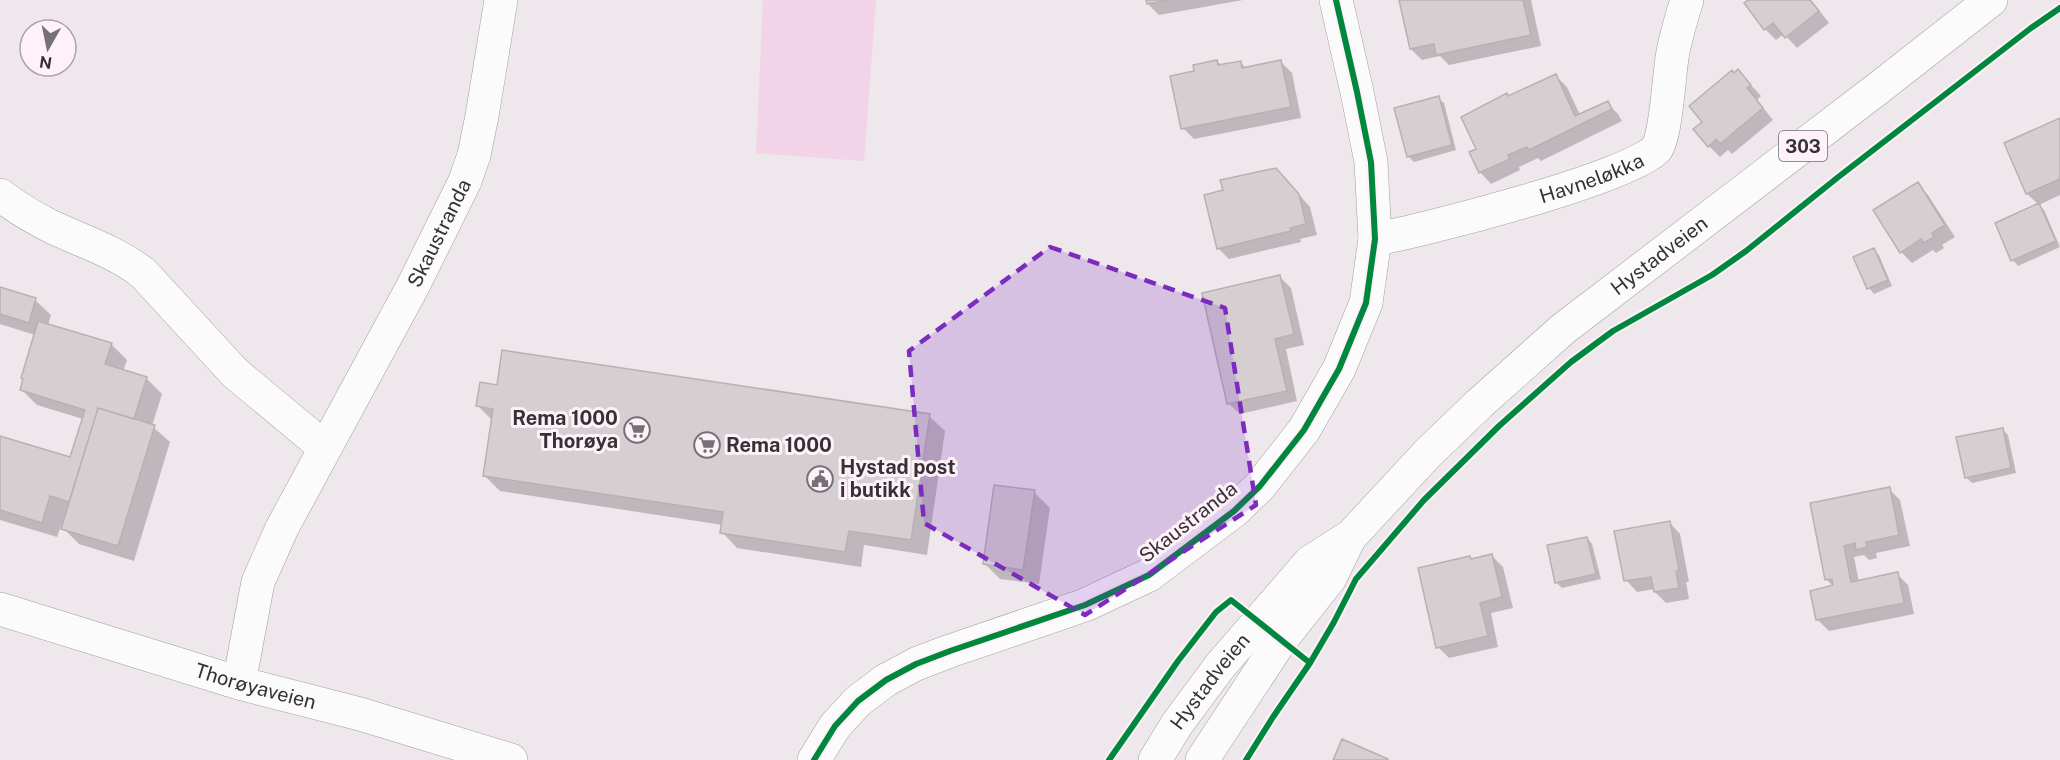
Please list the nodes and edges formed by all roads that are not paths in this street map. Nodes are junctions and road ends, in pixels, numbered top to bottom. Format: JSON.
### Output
{"nodes":[{"id":1,"x":501,"y":0,"type":"edge"},
{"id":2,"x":1336,"y":0,"type":"edge"},
{"id":3,"x":1687,"y":0,"type":"edge"},
{"id":4,"x":1991,"y":0,"type":"edge"},
{"id":5,"x":0,"y":195,"type":"edge"},
{"id":6,"x":1375,"y":239,"type":"junction"},
{"id":7,"x":324,"y":447,"type":"junction"},
{"id":8,"x":1351,"y":536,"type":"junction"},
{"id":9,"x":0,"y":609,"type":"edge"},
{"id":10,"x":239,"y":683,"type":"junction"},
{"id":11,"x":511,"y":760,"type":"edge"},
{"id":12,"x":814,"y":760,"type":"edge"},
{"id":13,"x":1155,"y":760,"type":"edge"},
{"id":14,"x":1202,"y":760,"type":"edge"}],
"edges":[{"from":1,"to":7,"type":"street","name":"Skaustranda"},
{"from":2,"to":6,"type":"street","name":"Skaustranda"},
{"from":3,"to":6,"type":"street","name":"Havneløkka"},
{"from":4,"to":8,"type":"street","name":"Hystadveien","number":"303"},
{"from":5,"to":7,"type":"street"},
{"from":6,"to":12,"type":"street","name":"Skaustranda"},
{"from":7,"to":10,"type":"street","name":"Skaustranda"},
{"from":8,"to":13,"type":"street","name":"Hystadveien","number":"303"},
{"from":8,"to":14,"type":"street","name":"Hystadveien","number":"303"},
{"from":9,"to":10,"type":"street","name":"Thorøyaveien"},
{"from":10,"to":11,"type":"street","name":"Thorøyaveien"}]}
